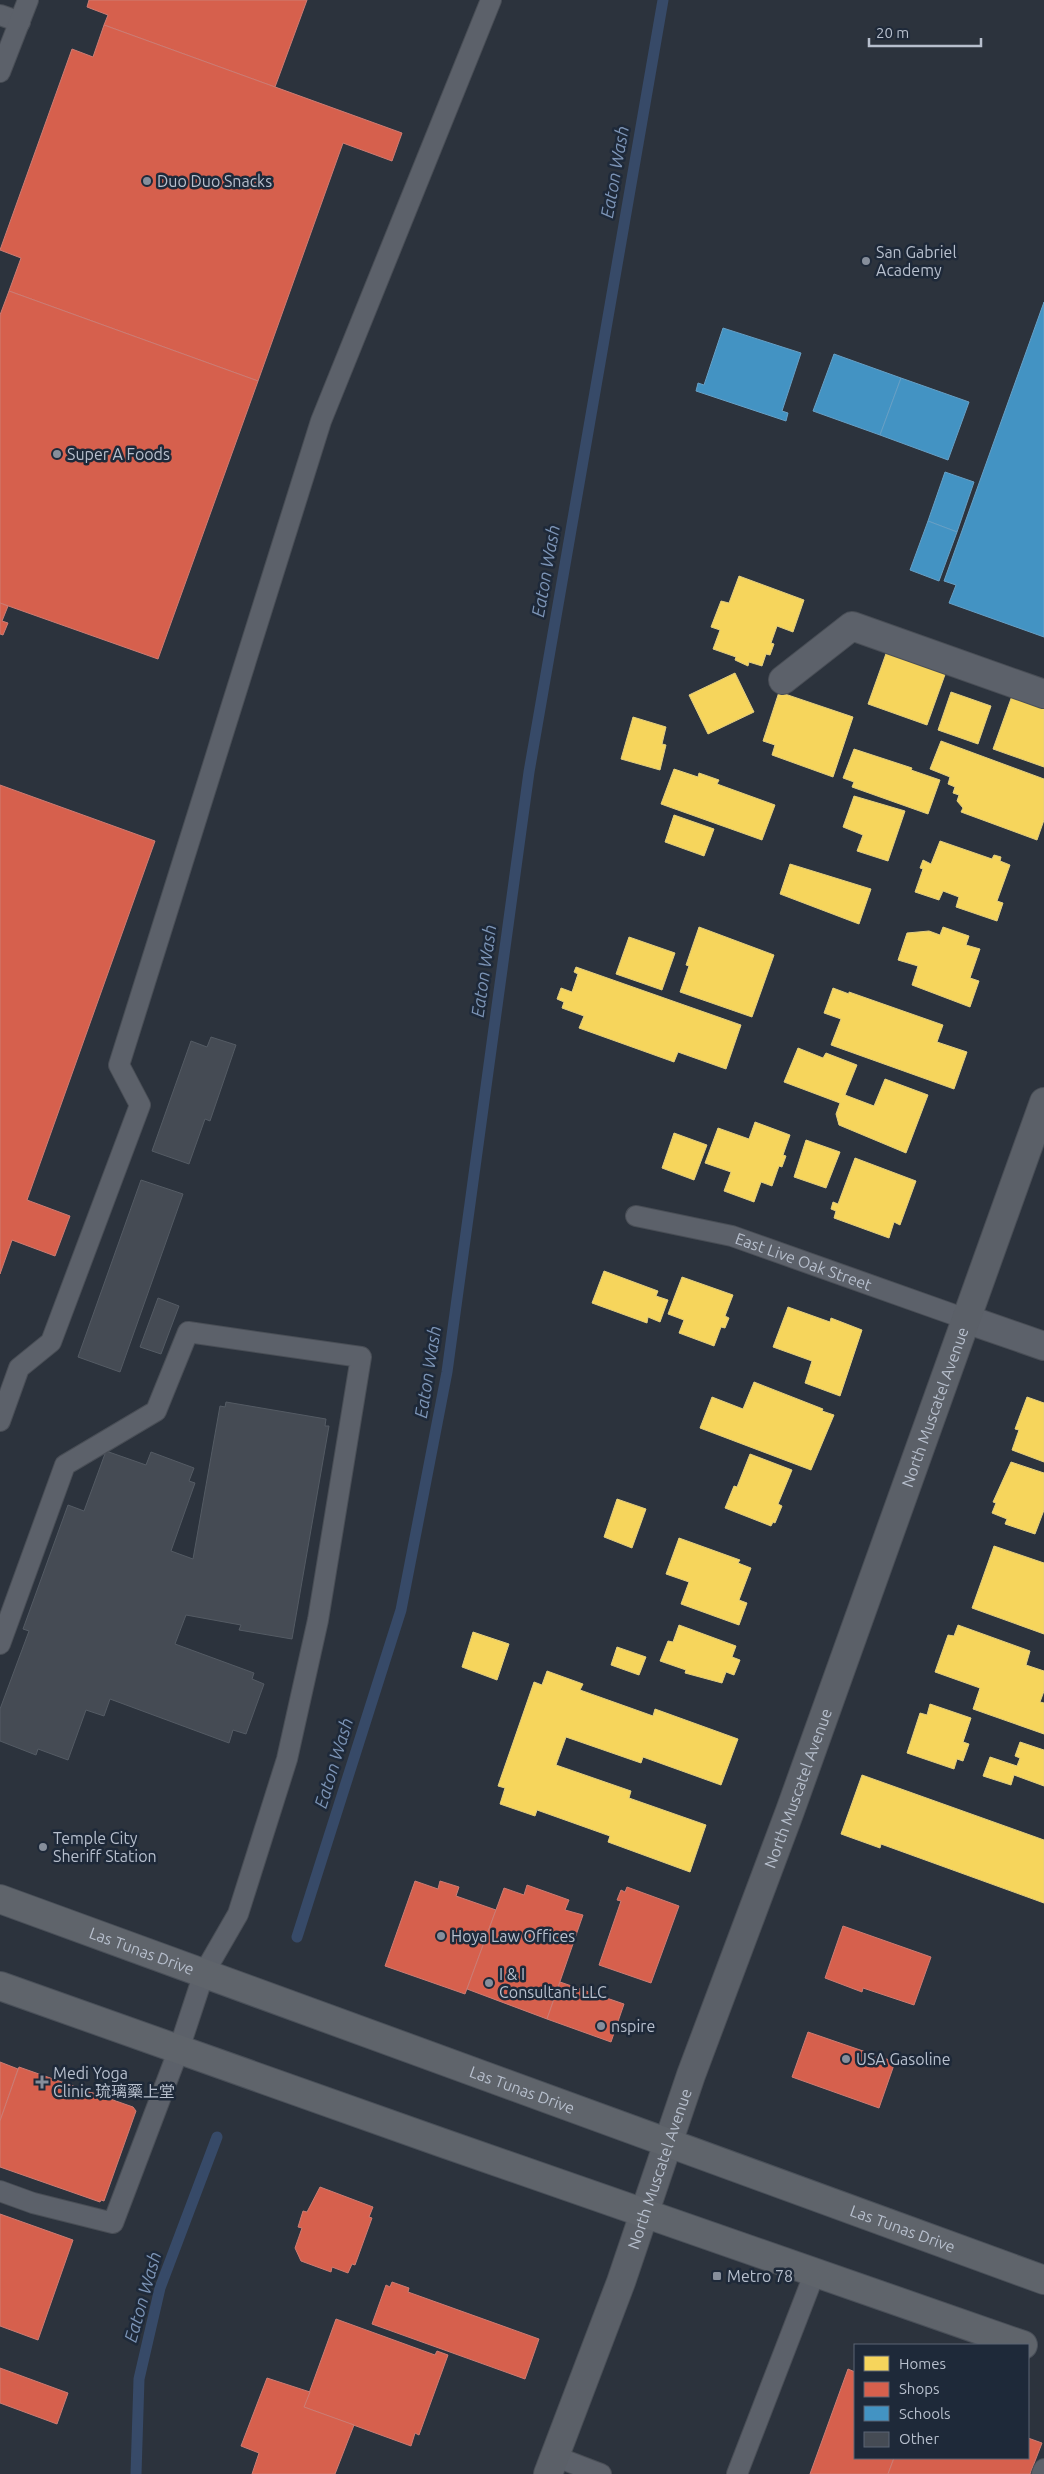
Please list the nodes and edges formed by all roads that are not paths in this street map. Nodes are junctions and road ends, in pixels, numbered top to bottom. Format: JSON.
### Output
{"nodes":[{"id":1,"x":28,"y":0,"type":"edge"},
{"id":2,"x":491,"y":0,"type":"edge"},
{"id":3,"x":0,"y":15,"type":"edge"},
{"id":4,"x":20,"y":22,"type":"junction"},
{"id":5,"x":0,"y":72,"type":"edge"},
{"id":6,"x":783,"y":680,"type":"dead end"},
{"id":7,"x":1044,"y":694,"type":"edge"},
{"id":8,"x":1044,"y":1102,"type":"edge"},
{"id":9,"x":636,"y":1216,"type":"dead end"},
{"id":10,"x":966,"y":1319,"type":"junction"},
{"id":11,"x":1044,"y":1346,"type":"edge"},
{"id":12,"x":0,"y":1421,"type":"edge"},
{"id":13,"x":0,"y":1644,"type":"edge"},
{"id":14,"x":0,"y":1899,"type":"edge"},
{"id":15,"x":215,"y":1977,"type":"junction"},
{"id":16,"x":0,"y":1986,"type":"edge"},
{"id":17,"x":190,"y":2053,"type":"junction"},
{"id":18,"x":666,"y":2144,"type":"junction"},
{"id":19,"x":0,"y":2191,"type":"edge"},
{"id":20,"x":644,"y":2214,"type":"junction"},
{"id":21,"x":816,"y":2272,"type":"junction"},
{"id":22,"x":1044,"y":2280,"type":"edge"},
{"id":23,"x":1020,"y":2344,"type":"edge"},
{"id":24,"x":1029,"y":2347,"type":"edge"},
{"id":25,"x":1044,"y":2353,"type":"edge"},
{"id":26,"x":551,"y":2465,"type":"edge"},
{"id":27,"x":1044,"y":2469,"type":"edge"},
{"id":28,"x":601,"y":2474,"type":"edge"},
{"id":29,"x":738,"y":2474,"type":"edge"},
{"id":30,"x":1042,"y":2474,"type":"edge"}],
"edges":[{"from":1,"to":4,"type":"lane"},
{"from":2,"to":12,"type":"lane"},
{"from":3,"to":4,"type":"lane"},
{"from":4,"to":5,"type":"lane"},
{"from":6,"to":7,"type":"street"},
{"from":8,"to":10,"type":"street","name":"North Muscatel Avenue"},
{"from":9,"to":10,"type":"lane","name":"East Live Oak Street"},
{"from":10,"to":11,"type":"street"},
{"from":10,"to":18,"type":"street","name":"North Muscatel Avenue"},
{"from":13,"to":15,"type":"lane"},
{"from":14,"to":15,"type":"main road","name":"Las Tunas Drive"},
{"from":15,"to":17,"type":"lane"},
{"from":15,"to":18,"type":"main road","name":"Las Tunas Drive"},
{"from":16,"to":17,"type":"main road"},
{"from":17,"to":19,"type":"lane"},
{"from":17,"to":20,"type":"main road"},
{"from":18,"to":20,"type":"street","name":"North Muscatel Avenue"},
{"from":18,"to":22,"type":"main road","name":"Las Tunas Drive"},
{"from":20,"to":21,"type":"main road"},
{"from":20,"to":26,"type":"street","name":"North Muscatel Avenue"},
{"from":21,"to":23,"type":"main road"},
{"from":21,"to":29,"type":"lane"},
{"from":24,"to":25,"type":"main road"},
{"from":26,"to":28,"type":"lane"},
{"from":27,"to":30,"type":"lane"}]}
